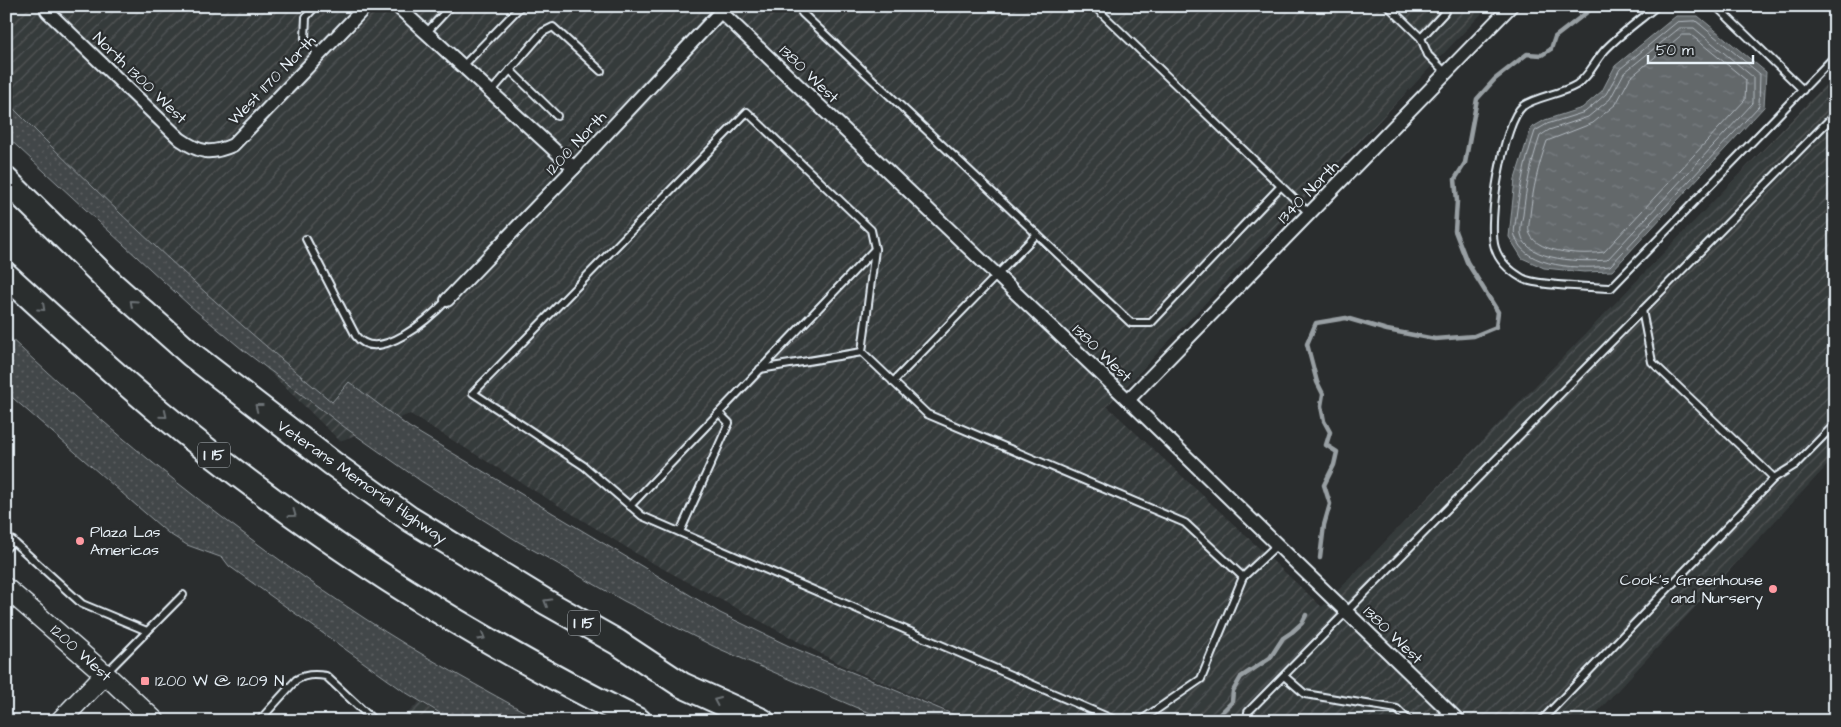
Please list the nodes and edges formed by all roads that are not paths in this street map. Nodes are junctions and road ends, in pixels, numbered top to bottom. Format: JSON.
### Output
{"nodes":[{"id":1,"x":316,"y":6,"type":"edge"},
{"id":2,"x":366,"y":6,"type":"edge"},
{"id":3,"x":397,"y":6,"type":"edge"},
{"id":4,"x":451,"y":6,"type":"edge"},
{"id":5,"x":521,"y":6,"type":"edge"},
{"id":6,"x":801,"y":6,"type":"edge"},
{"id":7,"x":1094,"y":6,"type":"edge"},
{"id":8,"x":1388,"y":6,"type":"edge"},
{"id":9,"x":1448,"y":6,"type":"edge"},
{"id":10,"x":1511,"y":6,"type":"edge"},
{"id":11,"x":1657,"y":6,"type":"edge"},
{"id":12,"x":1716,"y":6,"type":"edge"},
{"id":13,"x":723,"y":9,"type":"edge"},
{"id":14,"x":47,"y":11,"type":"dead end"},
{"id":15,"x":426,"y":33,"type":"junction"},
{"id":16,"x":1421,"y":38,"type":"junction"},
{"id":17,"x":319,"y":55,"type":"junction"},
{"id":18,"x":1835,"y":56,"type":"edge"},
{"id":19,"x":463,"y":66,"type":"junction"},
{"id":20,"x":510,"y":70,"type":"junction"},
{"id":21,"x":601,"y":71,"type":"dead end"},
{"id":22,"x":1446,"y":73,"type":"junction"},
{"id":23,"x":1803,"y":90,"type":"junction"},
{"id":24,"x":491,"y":92,"type":"junction"},
{"id":25,"x":1835,"y":114,"type":"edge"},
{"id":26,"x":557,"y":116,"type":"dead end"},
{"id":27,"x":219,"y":151,"type":"joint"},
{"id":28,"x":574,"y":168,"type":"junction"},
{"id":29,"x":6,"y":180,"type":"edge"},
{"id":30,"x":1281,"y":186,"type":"junction"},
{"id":31,"x":1309,"y":213,"type":"junction"},
{"id":32,"x":1037,"y":234,"type":"junction"},
{"id":33,"x":306,"y":239,"type":"dead end"},
{"id":34,"x":875,"y":249,"type":"junction"},
{"id":35,"x":6,"y":274,"type":"edge"},
{"id":36,"x":997,"y":275,"type":"junction"},
{"id":37,"x":447,"y":300,"type":"joint"},
{"id":38,"x":1642,"y":310,"type":"junction"},
{"id":39,"x":862,"y":352,"type":"junction"},
{"id":40,"x":760,"y":369,"type":"junction"},
{"id":41,"x":893,"y":382,"type":"junction"},
{"id":42,"x":1128,"y":400,"type":"junction"},
{"id":43,"x":719,"y":413,"type":"junction"},
{"id":44,"x":1835,"y":424,"type":"edge"},
{"id":45,"x":1774,"y":478,"type":"junction"},
{"id":46,"x":630,"y":506,"type":"junction"},
{"id":47,"x":680,"y":532,"type":"junction"},
{"id":48,"x":6,"y":535,"type":"edge"},
{"id":49,"x":13,"y":541,"type":"junction"},
{"id":50,"x":1277,"y":545,"type":"junction"},
{"id":51,"x":6,"y":548,"type":"edge"},
{"id":52,"x":1243,"y":577,"type":"junction"},
{"id":53,"x":7,"y":588,"type":"edge"},
{"id":54,"x":183,"y":595,"type":"dead end"},
{"id":55,"x":1346,"y":612,"type":"junction"},
{"id":56,"x":147,"y":630,"type":"junction"},
{"id":57,"x":105,"y":674,"type":"junction"},
{"id":58,"x":1284,"y":676,"type":"junction"},
{"id":59,"x":60,"y":721,"type":"edge"},
{"id":60,"x":155,"y":721,"type":"edge"},
{"id":61,"x":259,"y":721,"type":"edge"},
{"id":62,"x":371,"y":721,"type":"edge"},
{"id":63,"x":639,"y":721,"type":"edge"},
{"id":64,"x":762,"y":721,"type":"edge"},
{"id":65,"x":1117,"y":721,"type":"edge"},
{"id":66,"x":1140,"y":721,"type":"edge"},
{"id":67,"x":1247,"y":721,"type":"edge"},
{"id":68,"x":1409,"y":721,"type":"edge"},
{"id":69,"x":1459,"y":721,"type":"edge"},
{"id":70,"x":1541,"y":721,"type":"edge"}],
"edges":[{"from":1,"to":17,"type":"lane"},
{"from":2,"to":17,"type":"street","name":"West 1170 North"},
{"from":3,"to":15,"type":"street"},
{"from":4,"to":15,"type":"lane"},
{"from":5,"to":19,"type":"lane"},
{"from":6,"to":32,"type":"lane"},
{"from":7,"to":30,"type":"lane"},
{"from":8,"to":16,"type":"lane"},
{"from":9,"to":16,"type":"lane"},
{"from":10,"to":22,"type":"street","name":"1340 North"},
{"from":11,"to":23,"type":"lane"},
{"from":12,"to":23,"type":"lane"},
{"from":13,"to":28,"type":"street","name":"1200 North"},
{"from":13,"to":36,"type":"street","name":"1380 West"},
{"from":14,"to":27,"type":"street","name":"North 1300 West"},
{"from":15,"to":19,"type":"street"},
{"from":16,"to":22,"type":"lane"},
{"from":17,"to":27,"type":"street","name":"West 1170 North"},
{"from":18,"to":23,"type":"lane"},
{"from":19,"to":24,"type":"street"},
{"from":20,"to":21,"type":"lane"},
{"from":20,"to":24,"type":"lane"},
{"from":20,"to":26,"type":"lane"},
{"from":22,"to":31,"type":"street","name":"1340 North"},
{"from":24,"to":28,"type":"street"},
{"from":25,"to":38,"type":"lane"},
{"from":28,"to":37,"type":"street","name":"1200 North"},
{"from":64,"to":29,"type":"highway","name":"Veterans Memorial Highway","number":"I 15","one_way":true},
{"from":30,"to":31,"type":"lane"},
{"from":30,"to":32,"type":"lane"},
{"from":31,"to":42,"type":"street","name":"1340 North"},
{"from":32,"to":36,"type":"lane"},
{"from":33,"to":37,"type":"lane"},
{"from":34,"to":39,"type":"lane"},
{"from":34,"to":40,"type":"lane"},
{"from":34,"to":46,"type":"lane"},
{"from":35,"to":63,"type":"highway","number":"I 15","one_way":true},
{"from":36,"to":41,"type":"lane"},
{"from":36,"to":42,"type":"street","name":"1380 West"},
{"from":38,"to":45,"type":"lane"},
{"from":38,"to":55,"type":"lane"},
{"from":39,"to":40,"type":"lane"},
{"from":39,"to":41,"type":"lane"},
{"from":40,"to":43,"type":"lane"},
{"from":41,"to":52,"type":"lane"},
{"from":42,"to":50,"type":"street","name":"1380 West"},
{"from":43,"to":46,"type":"lane"},
{"from":43,"to":47,"type":"lane"},
{"from":44,"to":45,"type":"lane"},
{"from":45,"to":70,"type":"lane"},
{"from":46,"to":47,"type":"lane"},
{"from":47,"to":65,"type":"lane"},
{"from":48,"to":49,"type":"lane"},
{"from":49,"to":51,"type":"lane"},
{"from":49,"to":56,"type":"lane"},
{"from":50,"to":52,"type":"lane"},
{"from":50,"to":55,"type":"street","name":"1380 West"},
{"from":52,"to":66,"type":"lane"},
{"from":53,"to":57,"type":"street","name":"1200 West"},
{"from":54,"to":56,"type":"lane"},
{"from":55,"to":58,"type":"lane"},
{"from":55,"to":69,"type":"street","name":"1380 West"},
{"from":56,"to":57,"type":"lane"},
{"from":57,"to":59,"type":"street"},
{"from":57,"to":60,"type":"street","name":"1200 West"},
{"from":58,"to":67,"type":"lane"},
{"from":58,"to":68,"type":"lane"},
{"from":61,"to":62,"type":"lane"}]}
